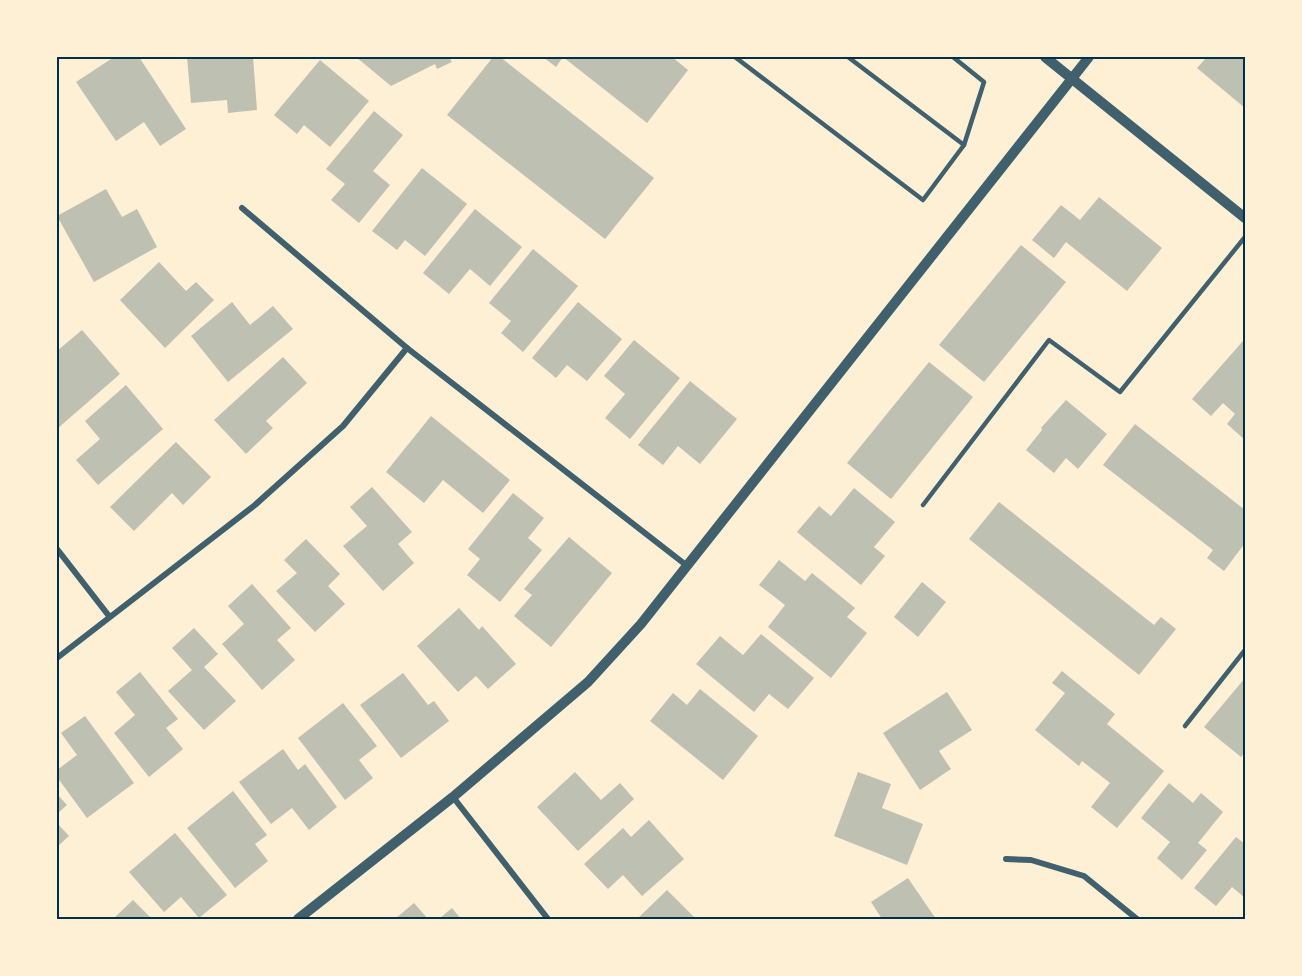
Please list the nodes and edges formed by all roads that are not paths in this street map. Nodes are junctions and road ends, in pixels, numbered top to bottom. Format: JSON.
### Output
{"nodes":[{"id":1,"x":735,"y":57,"type":"edge"},
{"id":2,"x":848,"y":57,"type":"edge"},
{"id":3,"x":953,"y":57,"type":"edge"},
{"id":4,"x":1045,"y":57,"type":"edge"},
{"id":5,"x":1089,"y":57,"type":"edge"},
{"id":6,"x":1072,"y":78,"type":"junction"},
{"id":7,"x":964,"y":145,"type":"junction"},
{"id":8,"x":242,"y":208,"type":"dead end"},
{"id":9,"x":1245,"y":218,"type":"edge"},
{"id":10,"x":1245,"y":237,"type":"edge"},
{"id":11,"x":407,"y":348,"type":"junction"},
{"id":12,"x":923,"y":505,"type":"dead end"},
{"id":13,"x":57,"y":549,"type":"edge"},
{"id":14,"x":686,"y":566,"type":"junction"},
{"id":15,"x":109,"y":616,"type":"junction"},
{"id":16,"x":1245,"y":650,"type":"edge"},
{"id":17,"x":57,"y":658,"type":"edge"},
{"id":18,"x":1185,"y":726,"type":"dead end"},
{"id":19,"x":453,"y":797,"type":"junction"},
{"id":20,"x":1006,"y":859,"type":"dead end"},
{"id":21,"x":298,"y":919,"type":"edge"},
{"id":22,"x":548,"y":919,"type":"edge"},
{"id":23,"x":1137,"y":919,"type":"edge"}],
"edges":[{"from":1,"to":7,"type":"lane"},
{"from":2,"to":7,"type":"lane"},
{"from":3,"to":7,"type":"lane"},
{"from":4,"to":6,"type":"street"},
{"from":5,"to":6,"type":"street"},
{"from":6,"to":9,"type":"street"},
{"from":6,"to":14,"type":"street"},
{"from":8,"to":11,"type":"street"},
{"from":10,"to":12,"type":"lane"},
{"from":11,"to":14,"type":"street"},
{"from":11,"to":15,"type":"street"},
{"from":13,"to":15,"type":"street"},
{"from":14,"to":19,"type":"street"},
{"from":15,"to":17,"type":"street"},
{"from":16,"to":18,"type":"lane"},
{"from":19,"to":21,"type":"street"},
{"from":19,"to":22,"type":"street"},
{"from":20,"to":23,"type":"street"}]}
